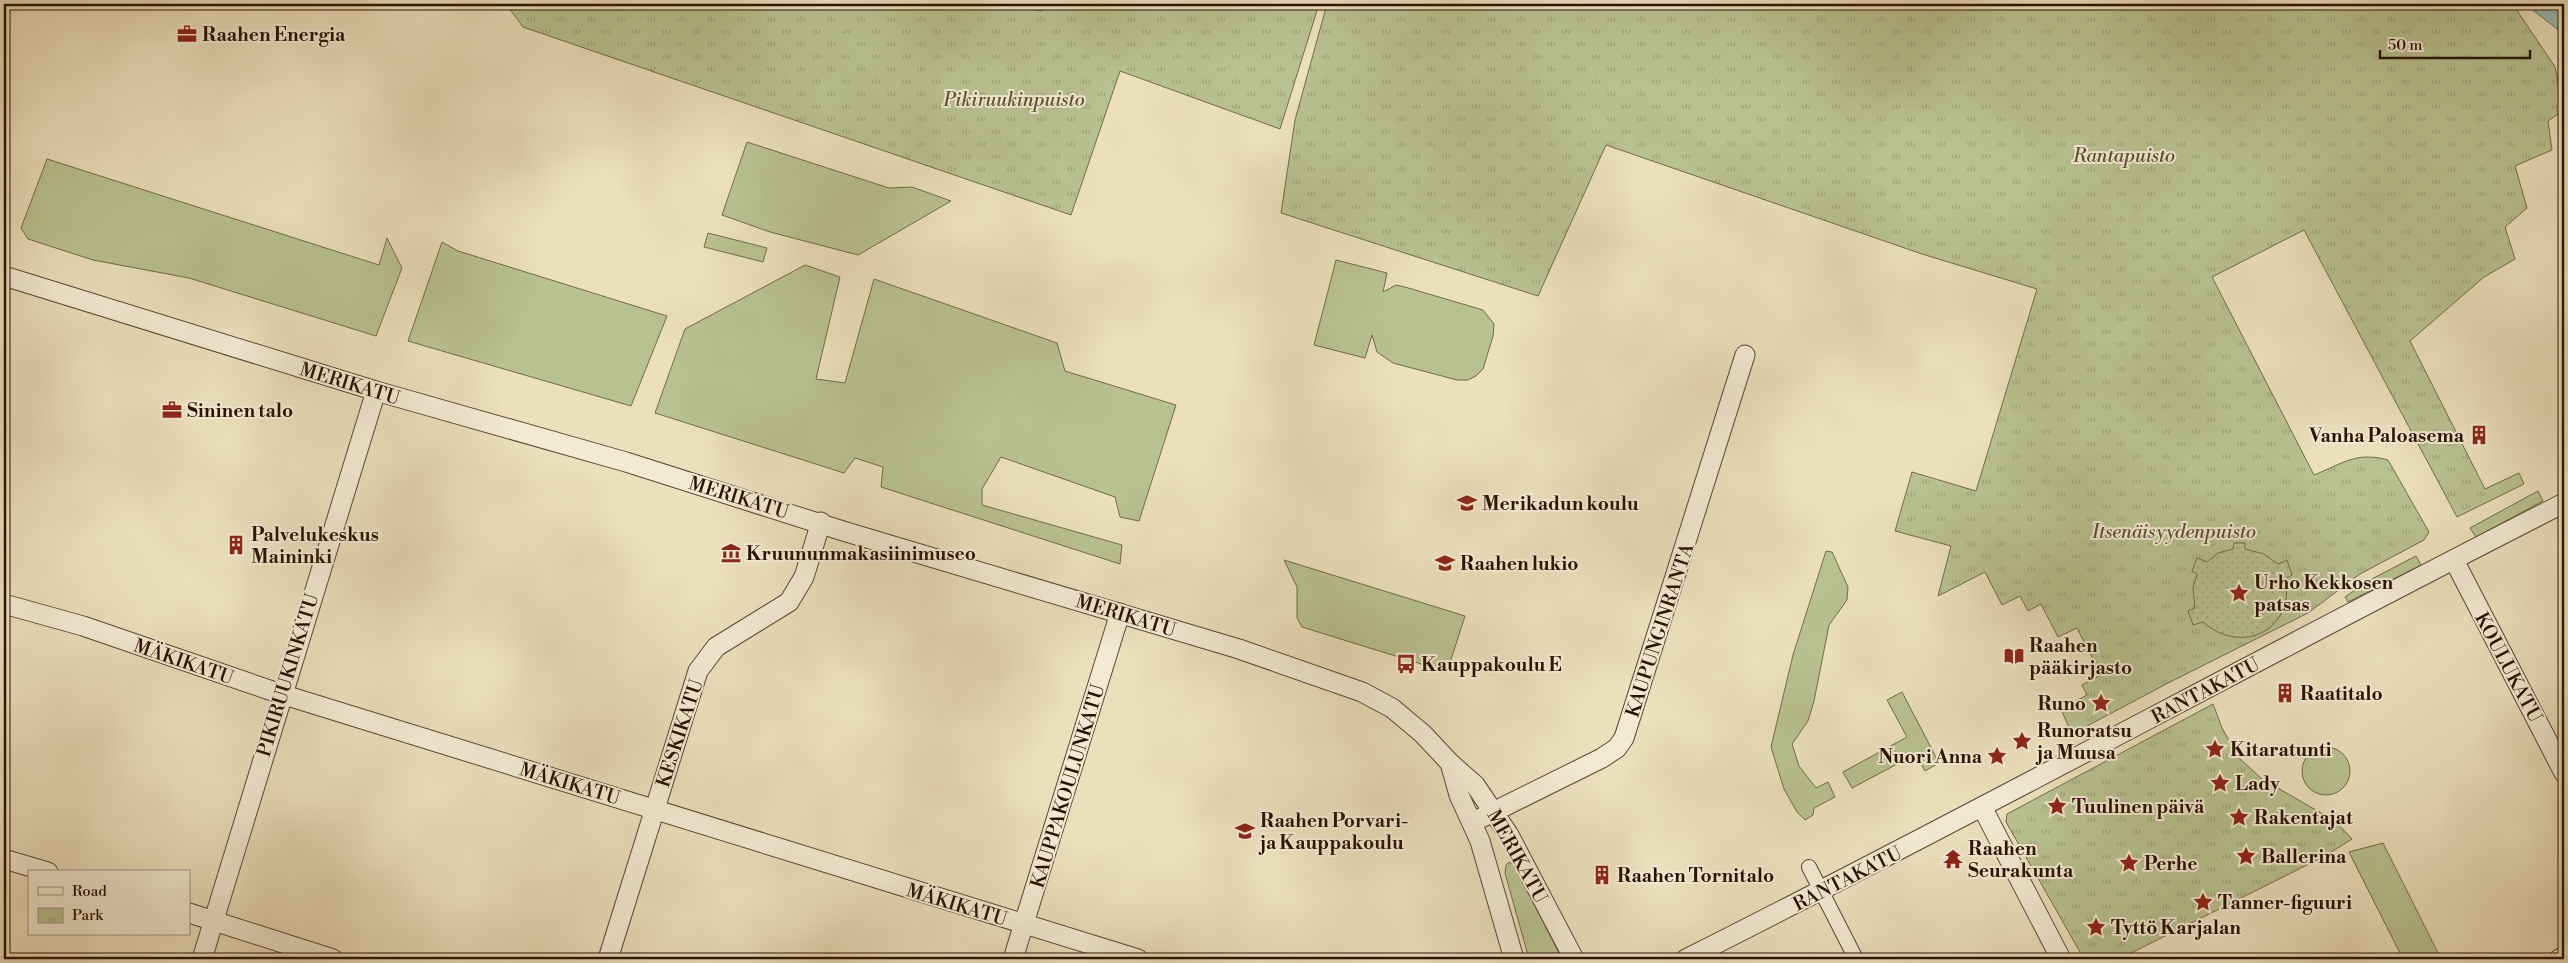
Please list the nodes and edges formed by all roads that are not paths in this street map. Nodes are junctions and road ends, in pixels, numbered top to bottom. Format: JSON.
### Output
{"nodes":[{"id":1,"x":4,"y":276,"type":"edge"},
{"id":2,"x":1745,"y":355,"type":"dead end"},
{"id":3,"x":376,"y":391,"type":"junction"},
{"id":4,"x":2564,"y":503,"type":"edge"},
{"id":5,"x":821,"y":522,"type":"junction"},
{"id":6,"x":2454,"y":560,"type":"junction"},
{"id":7,"x":4,"y":604,"type":"edge"},
{"id":8,"x":1120,"y":613,"type":"junction"},
{"id":9,"x":282,"y":694,"type":"junction"},
{"id":10,"x":1450,"y":763,"type":"junction"},
{"id":11,"x":2564,"y":773,"type":"edge"},
{"id":12,"x":1982,"y":807,"type":"junction"},
{"id":13,"x":655,"y":809,"type":"junction"},
{"id":14,"x":1495,"y":811,"type":"junction"},
{"id":15,"x":1473,"y":822,"type":"junction"},
{"id":16,"x":4,"y":859,"type":"edge"},
{"id":17,"x":1809,"y":867,"type":"dead end"},
{"id":18,"x":41,"y":870,"type":"edge"},
{"id":19,"x":1821,"y":891,"type":"junction"},
{"id":20,"x":190,"y":913,"type":"edge"},
{"id":21,"x":212,"y":920,"type":"junction"},
{"id":22,"x":1024,"y":925,"type":"junction"},
{"id":23,"x":2564,"y":956,"type":"edge"},
{"id":24,"x":202,"y":959,"type":"edge"},
{"id":25,"x":333,"y":959,"type":"edge"},
{"id":26,"x":608,"y":959,"type":"edge"},
{"id":27,"x":1013,"y":959,"type":"edge"},
{"id":28,"x":1138,"y":959,"type":"edge"},
{"id":29,"x":1514,"y":959,"type":"edge"},
{"id":30,"x":1574,"y":959,"type":"edge"},
{"id":31,"x":1686,"y":959,"type":"edge"},
{"id":32,"x":1856,"y":959,"type":"edge"},
{"id":33,"x":2061,"y":959,"type":"edge"},
{"id":34,"x":2559,"y":959,"type":"edge"}],
"edges":[{"from":1,"to":3,"type":"street","name":"MERIKATU"},
{"from":2,"to":14,"type":"street","name":"KAUPUNGINRANTA"},
{"from":3,"to":5,"type":"street","name":"MERIKATU"},
{"from":3,"to":9,"type":"street","name":"PIKIRUUKINKATU"},
{"from":4,"to":6,"type":"street","name":"RANTAKATU"},
{"from":5,"to":8,"type":"street","name":"MERIKATU"},
{"from":5,"to":13,"type":"street","name":"KESKIKATU"},
{"from":6,"to":11,"type":"street","name":"KOULUKATU"},
{"from":6,"to":12,"type":"street","name":"RANTAKATU"},
{"from":7,"to":9,"type":"street","name":"MÄKIKATU"},
{"from":8,"to":10,"type":"street","name":"MERIKATU"},
{"from":8,"to":22,"type":"street","name":"KAUPPAKOULUNKATU"},
{"from":9,"to":13,"type":"street","name":"MÄKIKATU"},
{"from":9,"to":21,"type":"street","name":"PIKIRUUKINKATU"},
{"from":10,"to":14,"type":"street","name":"MERIKATU"},
{"from":10,"to":15,"type":"street","name":"MERIKATU"},
{"from":12,"to":19,"type":"street","name":"RANTAKATU"},
{"from":12,"to":33,"type":"street"},
{"from":13,"to":22,"type":"street","name":"MÄKIKATU"},
{"from":13,"to":26,"type":"street","name":"KESKIKATU"},
{"from":14,"to":15,"type":"street","name":"KAUPUNGINRANTA"},
{"from":14,"to":30,"type":"street","name":"MERIKATU"},
{"from":15,"to":29,"type":"street","name":"MERIKATU"},
{"from":16,"to":18,"type":"street"},
{"from":17,"to":19,"type":"street"},
{"from":19,"to":31,"type":"street","name":"RANTAKATU"},
{"from":19,"to":32,"type":"street"},
{"from":20,"to":21,"type":"street"},
{"from":21,"to":24,"type":"street","name":"PIKIRUUKINKATU"},
{"from":21,"to":25,"type":"street"},
{"from":22,"to":27,"type":"street","name":"KAUPPAKOULUNKATU"},
{"from":22,"to":28,"type":"street","name":"MÄKIKATU"},
{"from":23,"to":34,"type":"street"}]}
